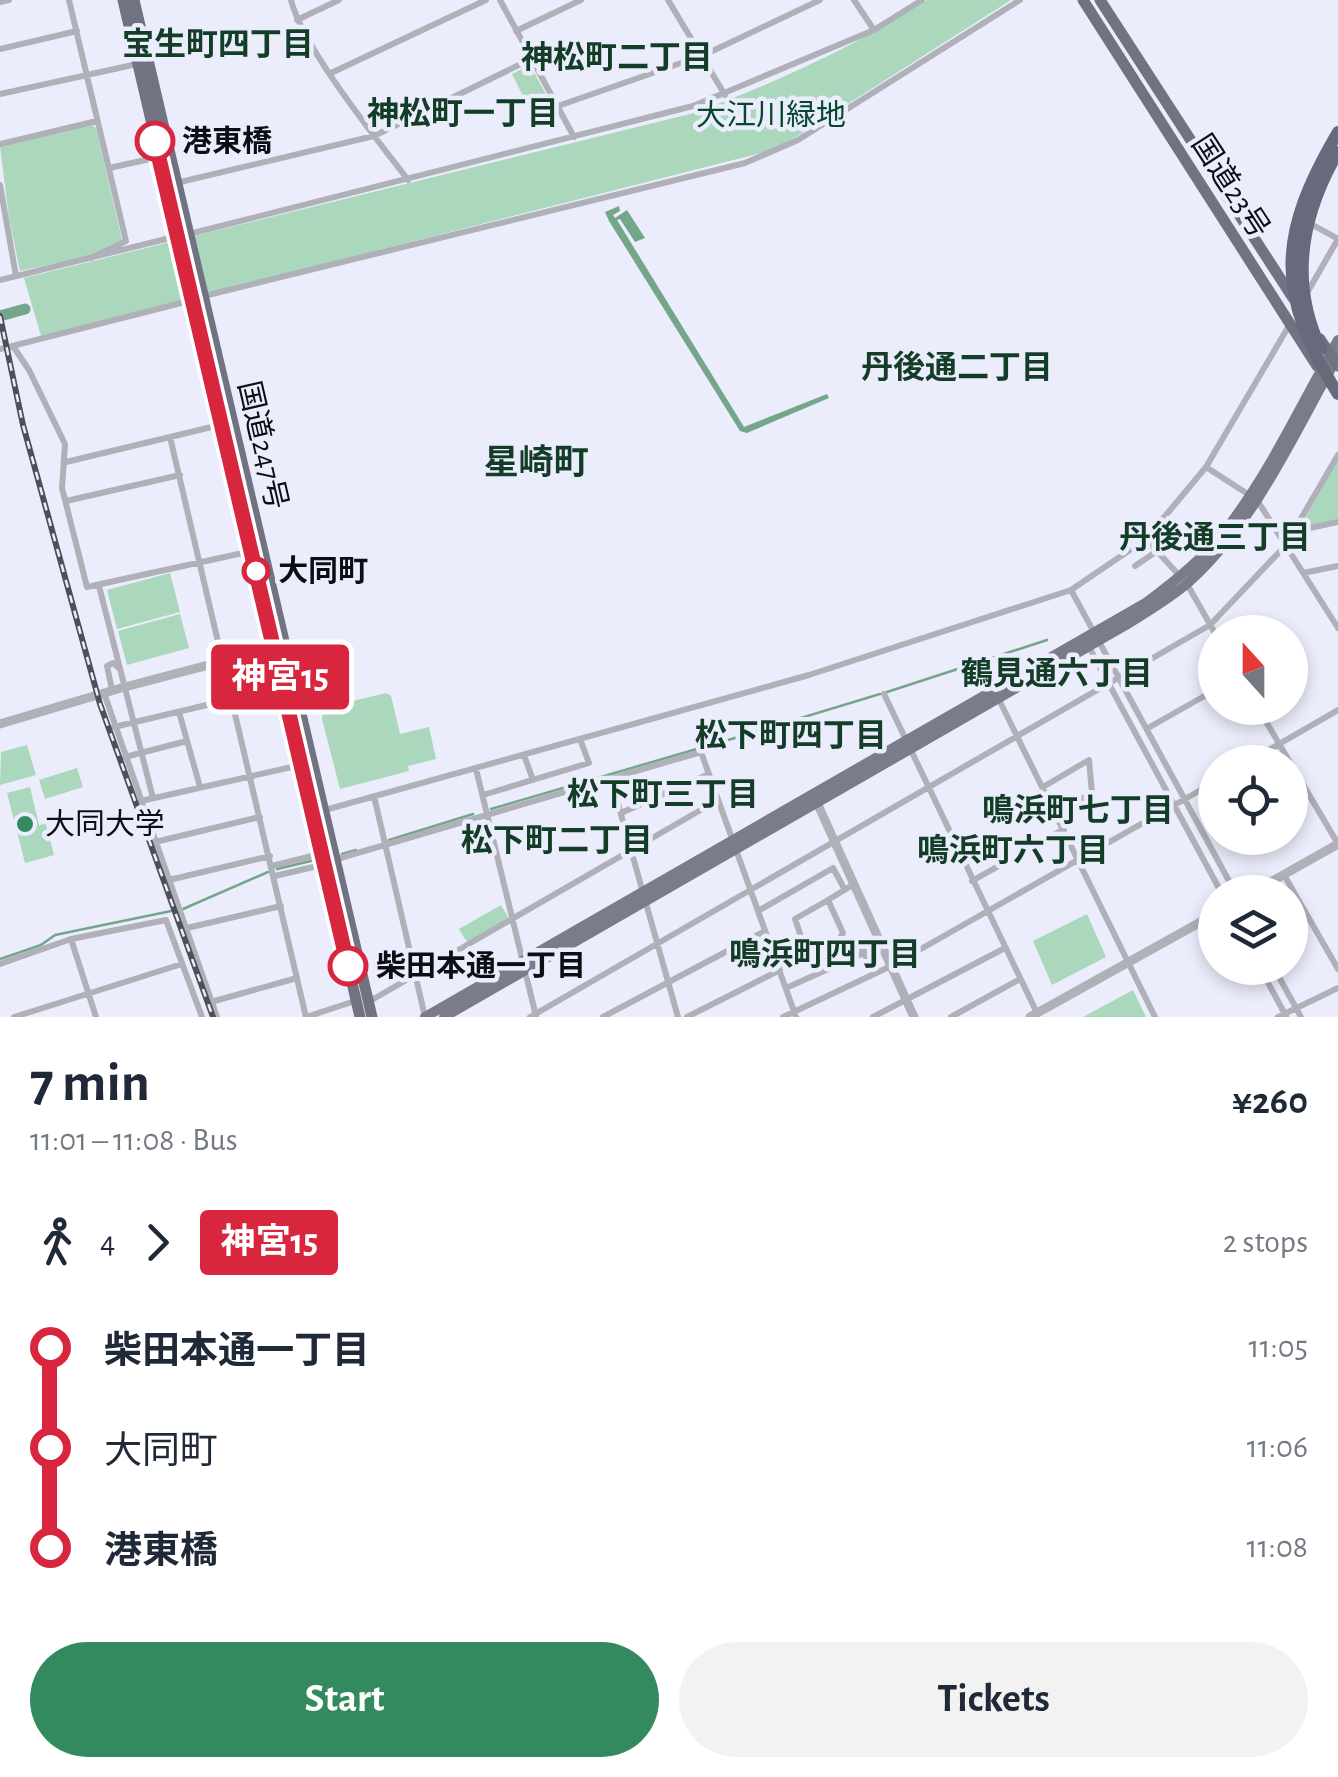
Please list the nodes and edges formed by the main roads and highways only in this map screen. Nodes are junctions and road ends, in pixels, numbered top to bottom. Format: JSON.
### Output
{"nodes":[{"id":1,"x":123,"y":0,"type":"edge"},
{"id":2,"x":134,"y":0,"type":"edge"},
{"id":3,"x":1084,"y":0,"type":"edge"},
{"id":4,"x":1100,"y":0,"type":"edge"},
{"id":5,"x":143,"y":62,"type":"junction"},
{"id":6,"x":1338,"y":132,"type":"edge"},
{"id":7,"x":1338,"y":154,"type":"edge"},
{"id":8,"x":183,"y":235,"type":"junction"},
{"id":9,"x":1338,"y":340,"type":"edge"},
{"id":10,"x":1335,"y":359,"type":"edge"},
{"id":11,"x":1328,"y":377,"type":"edge"},
{"id":12,"x":1338,"y":397,"type":"edge"},
{"id":13,"x":227,"y":423,"type":"junction"},
{"id":14,"x":1098,"y":636,"type":"junction"},
{"id":15,"x":278,"y":646,"type":"junction"},
{"id":16,"x":997,"y":694,"type":"junction"},
{"id":17,"x":307,"y":764,"type":"junction"},
{"id":18,"x":329,"y":859,"type":"junction"},
{"id":19,"x":524,"y":966,"type":"junction"},
{"id":20,"x":363,"y":1001,"type":"junction"},
{"id":21,"x":360,"y":1017,"type":"edge"},
{"id":22,"x":372,"y":1017,"type":"edge"},
{"id":23,"x":425,"y":1017,"type":"edge"},
{"id":24,"x":444,"y":1017,"type":"edge"}],
"edges":[{"from":1,"to":5,"type":"highway","name":"国道247号"},
{"from":2,"to":5,"type":"highway","name":"国道247号"},
{"from":3,"to":11,"type":"highway","name":"国道23号"},
{"from":4,"to":10,"type":"highway","name":"国道23号"},
{"from":5,"to":8,"type":"highway","name":"国道247号"},
{"from":5,"to":8,"type":"highway","name":"国道247号"},
{"from":6,"to":12,"type":"highway","bridge":true},
{"from":7,"to":11,"type":"highway","bridge":true},
{"from":8,"to":13,"type":"highway","name":"国道247号"},
{"from":9,"to":10,"type":"main road"},
{"from":10,"to":11,"type":"main road"},
{"from":11,"to":12,"type":"highway","name":"国道23号"},
{"from":11,"to":14,"type":"main road"},
{"from":13,"to":15,"type":"highway","name":"国道247号"},
{"from":13,"to":15,"type":"highway","name":"国道247号"},
{"from":14,"to":16,"type":"main road"},
{"from":14,"to":16,"type":"main road"},
{"from":15,"to":17,"type":"highway","name":"国道247号"},
{"from":16,"to":19,"type":"main road"},
{"from":17,"to":18,"type":"highway","name":"国道247号"},
{"from":17,"to":18,"type":"highway","name":"国道247号"},
{"from":18,"to":20,"type":"highway","name":"国道247号"},
{"from":19,"to":23,"type":"main road"},
{"from":19,"to":24,"type":"main road"},
{"from":20,"to":21,"type":"highway","name":"国道247号"},
{"from":20,"to":22,"type":"highway","name":"国道247号"}]}
